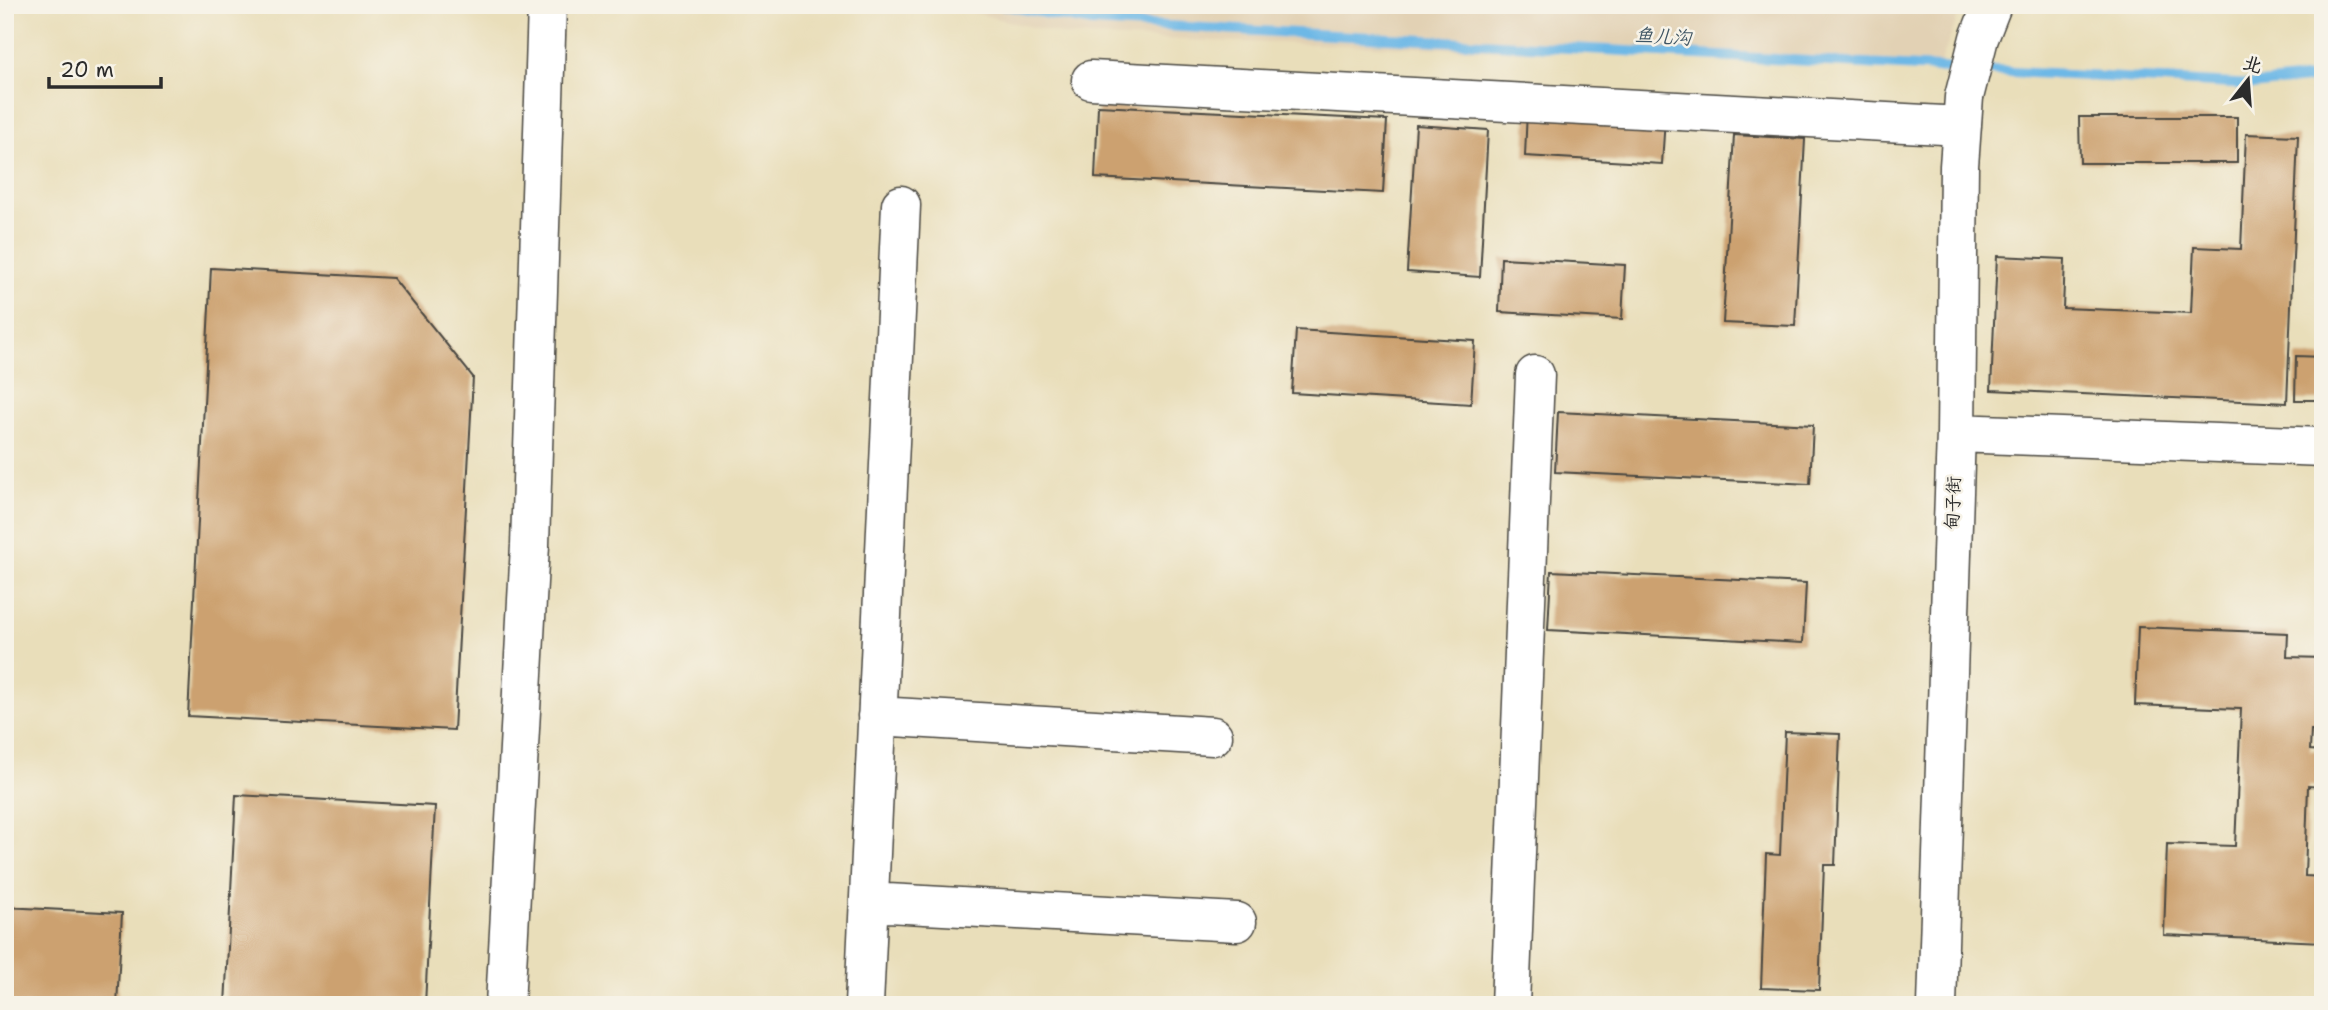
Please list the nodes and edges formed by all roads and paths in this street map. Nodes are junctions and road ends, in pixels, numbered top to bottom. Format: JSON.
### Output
{"nodes":[{"id":1,"x":547,"y":5,"type":"edge"},
{"id":2,"x":1986,"y":22,"type":"edge"},
{"id":3,"x":1091,"y":80,"type":"dead end"},
{"id":4,"x":1963,"y":111,"type":"junction"},
{"id":5,"x":901,"y":205,"type":"dead end"},
{"id":6,"x":1535,"y":375,"type":"dead end"},
{"id":7,"x":1956,"y":433,"type":"junction"},
{"id":8,"x":2323,"y":447,"type":"edge"},
{"id":9,"x":877,"y":716,"type":"junction"},
{"id":10,"x":1213,"y":736,"type":"dead end"},
{"id":11,"x":869,"y":902,"type":"junction"},
{"id":12,"x":1237,"y":922,"type":"dead end"},
{"id":13,"x":505,"y":1005,"type":"edge"},
{"id":14,"x":864,"y":1005,"type":"edge"},
{"id":15,"x":1510,"y":1005,"type":"edge"},
{"id":16,"x":1937,"y":1005,"type":"edge"}],
"edges":[{"from":1,"to":13,"type":"street"},
{"from":2,"to":4,"type":"street","name":"甸子街"},
{"from":3,"to":4,"type":"street"},
{"from":4,"to":7,"type":"street","name":"甸子街"},
{"from":5,"to":9,"type":"street"},
{"from":6,"to":15,"type":"street"},
{"from":7,"to":8,"type":"street"},
{"from":7,"to":16,"type":"street","name":"甸子街"},
{"from":9,"to":10,"type":"street"},
{"from":9,"to":11,"type":"street"},
{"from":11,"to":12,"type":"street"},
{"from":11,"to":14,"type":"street"}]}
